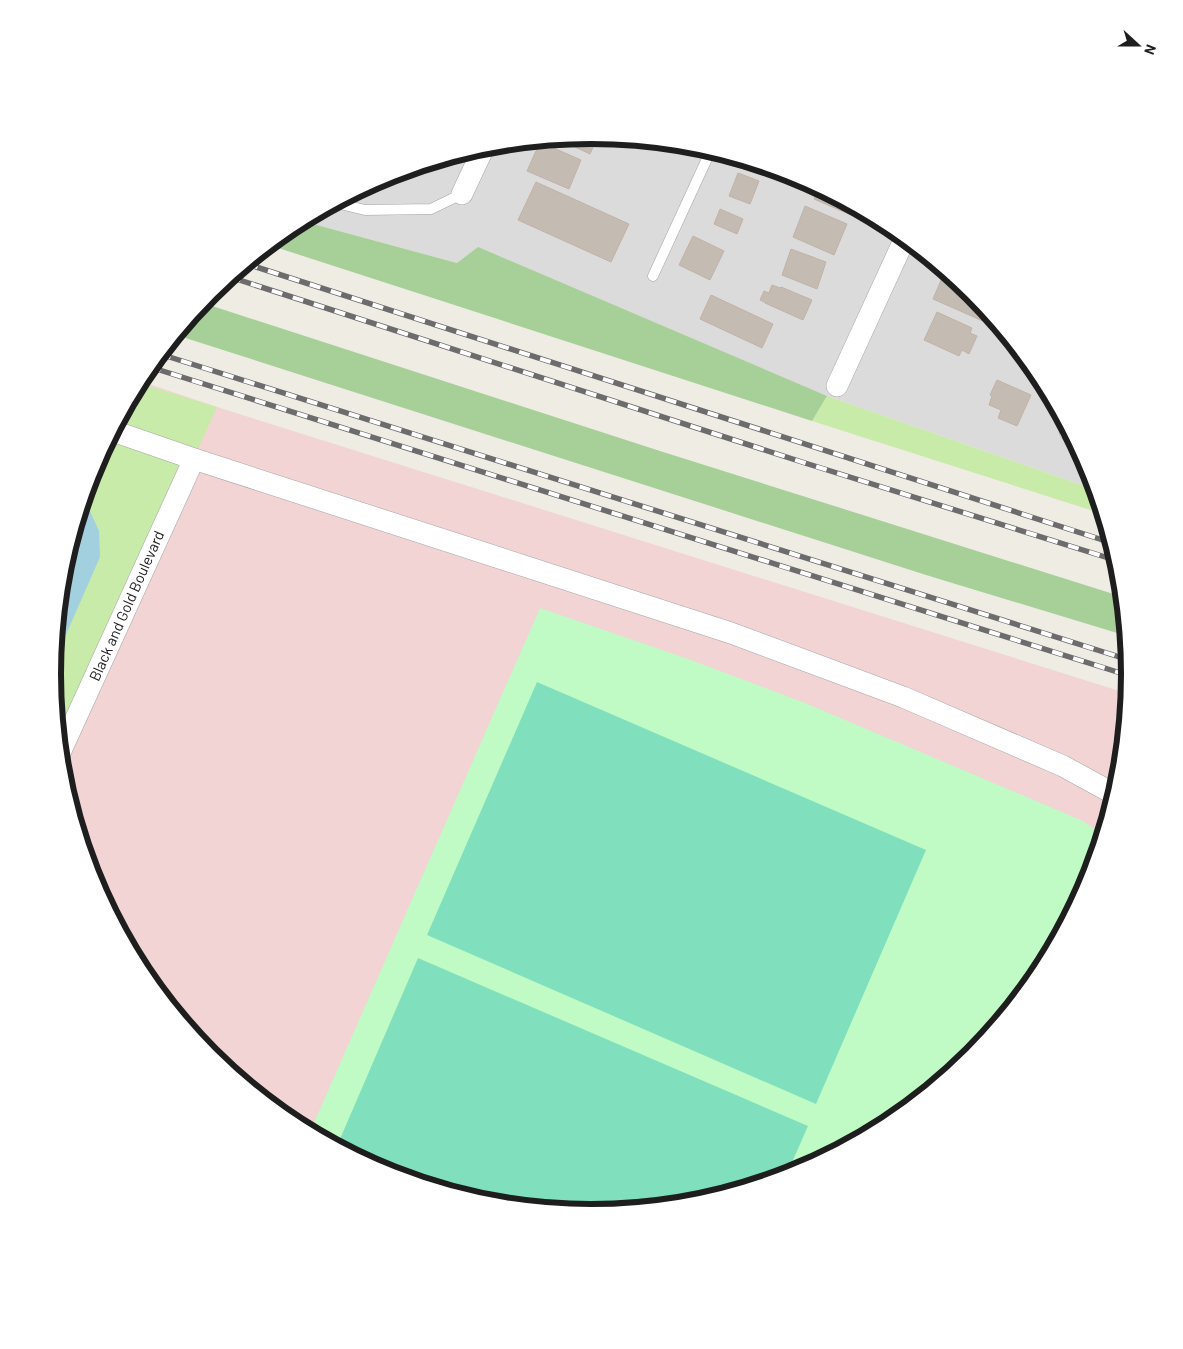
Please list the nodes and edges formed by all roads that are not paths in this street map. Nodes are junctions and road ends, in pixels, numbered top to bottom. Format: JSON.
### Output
{"nodes":[{"id":1,"x":480,"y":156,"type":"edge"},
{"id":2,"x":708,"y":157,"type":"edge"},
{"id":3,"x":462,"y":194,"type":"joint"},
{"id":4,"x":345,"y":205,"type":"edge"},
{"id":5,"x":902,"y":245,"type":"edge"},
{"id":6,"x":653,"y":276,"type":"dead end"},
{"id":7,"x":837,"y":386,"type":"dead end"},
{"id":8,"x":120,"y":433,"type":"edge"},
{"id":9,"x":194,"y":459,"type":"junction"},
{"id":10,"x":66,"y":741,"type":"edge"},
{"id":11,"x":1109,"y":791,"type":"edge"}],
"edges":[{"from":1,"to":3,"type":"street"},
{"from":2,"to":6,"type":"lane"},
{"from":3,"to":4,"type":"lane"},
{"from":5,"to":7,"type":"street"},
{"from":8,"to":9,"type":"street"},
{"from":9,"to":10,"type":"street","name":"Black and Gold Boulevard"},
{"from":9,"to":11,"type":"street"}]}
